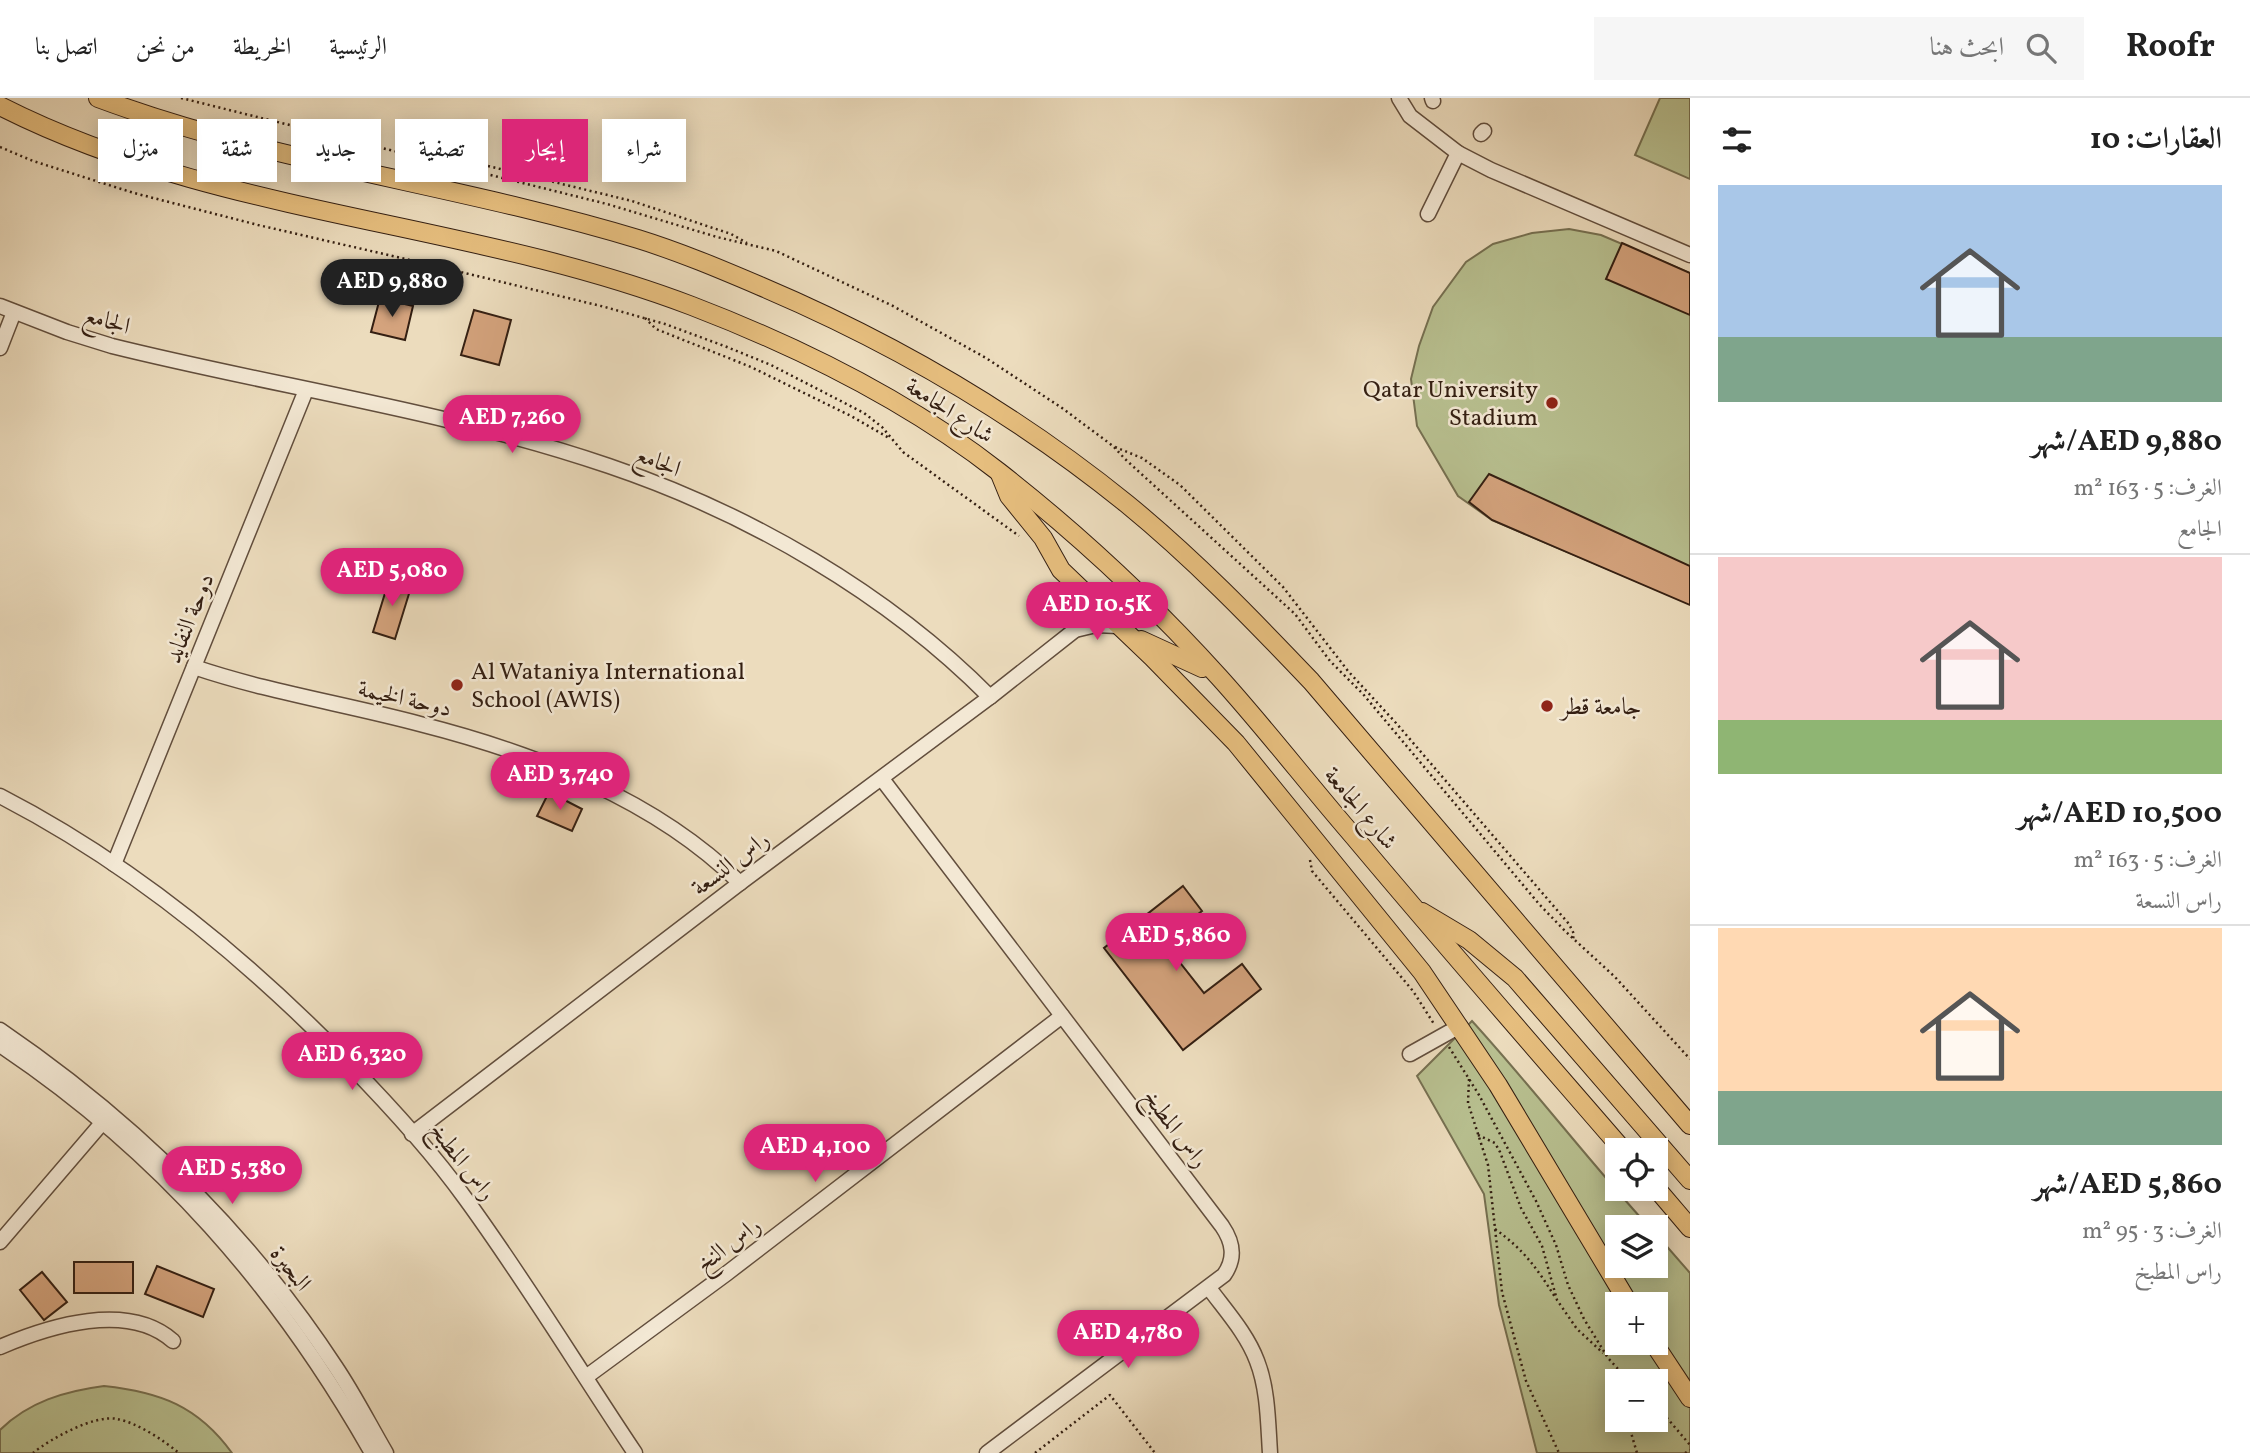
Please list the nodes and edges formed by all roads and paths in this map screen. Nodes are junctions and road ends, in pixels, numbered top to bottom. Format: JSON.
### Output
{"nodes":[{"id":1,"x":98,"y":98,"type":"edge"},
{"id":2,"x":181,"y":98,"type":"edge"},
{"id":3,"x":1399,"y":98,"type":"edge"},
{"id":4,"x":0,"y":106,"type":"edge"},
{"id":5,"x":0,"y":147,"type":"edge"},
{"id":6,"x":395,"y":151,"type":"edge"},
{"id":7,"x":1458,"y":153,"type":"junction"},
{"id":8,"x":488,"y":166,"type":"edge"},
{"id":9,"x":488,"y":174,"type":"edge"},
{"id":10,"x":1428,"y":214,"type":"dead end"},
{"id":11,"x":747,"y":243,"type":"junction"},
{"id":12,"x":1690,"y":255,"type":"edge"},
{"id":13,"x":0,"y":306,"type":"edge"},
{"id":14,"x":14,"y":312,"type":"junction"},
{"id":15,"x":645,"y":318,"type":"junction"},
{"id":16,"x":0,"y":348,"type":"edge"},
{"id":17,"x":306,"y":390,"type":"junction"},
{"id":18,"x":890,"y":439,"type":"junction"},
{"id":19,"x":1113,"y":446,"type":"junction"},
{"id":20,"x":998,"y":471,"type":"junction"},
{"id":21,"x":1019,"y":536,"type":"dead end"},
{"id":22,"x":1077,"y":587,"type":"junction"},
{"id":23,"x":1075,"y":630,"type":"junction"},
{"id":24,"x":1123,"y":630,"type":"junction"},
{"id":25,"x":194,"y":667,"type":"junction"},
{"id":26,"x":1219,"y":677,"type":"junction"},
{"id":27,"x":990,"y":697,"type":"junction"},
{"id":28,"x":882,"y":779,"type":"junction"},
{"id":29,"x":0,"y":796,"type":"edge"},
{"id":30,"x":1319,"y":844,"type":"junction"},
{"id":31,"x":114,"y":864,"type":"junction"},
{"id":32,"x":740,"y":883,"type":"junction"},
{"id":33,"x":1413,"y":907,"type":"junction"},
{"id":34,"x":1573,"y":939,"type":"junction"},
{"id":35,"x":1062,"y":1016,"type":"junction"},
{"id":36,"x":1460,"y":1026,"type":"junction"},
{"id":37,"x":0,"y":1030,"type":"edge"},
{"id":38,"x":1441,"y":1036,"type":"junction"},
{"id":39,"x":0,"y":1045,"type":"edge"},
{"id":40,"x":1410,"y":1054,"type":"dead end"},
{"id":41,"x":1690,"y":1059,"type":"edge"},
{"id":42,"x":1469,"y":1079,"type":"junction"},
{"id":43,"x":106,"y":1118,"type":"junction"},
{"id":44,"x":1690,"y":1125,"type":"edge"},
{"id":45,"x":412,"y":1133,"type":"junction"},
{"id":46,"x":1478,"y":1135,"type":"junction"},
{"id":47,"x":1613,"y":1138,"type":"edge"},
{"id":48,"x":1690,"y":1180,"type":"edge"},
{"id":49,"x":1667,"y":1201,"type":"edge"},
{"id":50,"x":1690,"y":1228,"type":"edge"},
{"id":51,"x":1495,"y":1229,"type":"junction"},
{"id":52,"x":0,"y":1242,"type":"edge"},
{"id":53,"x":1209,"y":1288,"type":"junction"},
{"id":54,"x":1622,"y":1292,"type":"edge"},
{"id":55,"x":1557,"y":1300,"type":"junction"},
{"id":56,"x":173,"y":1341,"type":"dead end"},
{"id":57,"x":0,"y":1348,"type":"edge"},
{"id":58,"x":1662,"y":1355,"type":"edge"},
{"id":59,"x":1608,"y":1357,"type":"junction"},
{"id":60,"x":1617,"y":1368,"type":"edge"},
{"id":61,"x":586,"y":1377,"type":"junction"},
{"id":62,"x":1690,"y":1398,"type":"edge"},
{"id":63,"x":1668,"y":1419,"type":"edge"},
{"id":64,"x":1631,"y":1432,"type":"edge"},
{"id":65,"x":1690,"y":1445,"type":"edge"},
{"id":66,"x":376,"y":1448,"type":"edge"},
{"id":67,"x":1690,"y":1450,"type":"edge"},
{"id":68,"x":33,"y":1453,"type":"edge"},
{"id":69,"x":179,"y":1453,"type":"edge"},
{"id":70,"x":635,"y":1453,"type":"edge"},
{"id":71,"x":987,"y":1453,"type":"edge"},
{"id":72,"x":1035,"y":1453,"type":"edge"},
{"id":73,"x":1154,"y":1453,"type":"edge"},
{"id":74,"x":1270,"y":1453,"type":"edge"},
{"id":75,"x":1559,"y":1453,"type":"edge"},
{"id":76,"x":1637,"y":1453,"type":"edge"},
{"id":77,"x":1685,"y":1453,"type":"edge"}],
"edges":[{"from":1,"to":44,"type":"main road","name":"شارع الجامعة"},
{"from":2,"to":6,"type":"path"},
{"from":3,"to":7,"type":"street"},
{"from":4,"to":20,"type":"main road","name":"شارع الجامعة"},
{"from":5,"to":15,"type":"path"},
{"from":7,"to":10,"type":"street"},
{"from":7,"to":12,"type":"street"},
{"from":8,"to":11,"type":"path"},
{"from":9,"to":11,"type":"path"},
{"from":11,"to":19,"type":"path"},
{"from":13,"to":14,"type":"street","name":"الجامع"},
{"from":14,"to":16,"type":"street"},
{"from":14,"to":17,"type":"street","name":"الجامع"},
{"from":15,"to":18,"type":"path"},
{"from":15,"to":18,"type":"path"},
{"from":17,"to":25,"type":"street","name":"دوحة النفايد"},
{"from":17,"to":27,"type":"street","name":"الجامع"},
{"from":18,"to":21,"type":"path"},
{"from":19,"to":34,"type":"path"},
{"from":19,"to":34,"type":"path"},
{"from":20,"to":22,"type":"main road"},
{"from":20,"to":26,"type":"main road","name":"شارع الجامعة"},
{"from":22,"to":23,"type":"street"},
{"from":22,"to":24,"type":"main road"},
{"from":23,"to":24,"type":"street"},
{"from":23,"to":27,"type":"street","name":"راس النسعة"},
{"from":24,"to":26,"type":"main road"},
{"from":24,"to":30,"type":"main road"},
{"from":25,"to":31,"type":"street","name":"دوحة النفايد"},
{"from":25,"to":32,"type":"street","name":"دوحة الخيمة"},
{"from":26,"to":33,"type":"main road","name":"شارع الجامعة"},
{"from":27,"to":28,"type":"street","name":"راس النسعة"},
{"from":28,"to":32,"type":"street","name":"راس النسعة"},
{"from":28,"to":35,"type":"street","name":"راس المطبخ"},
{"from":29,"to":31,"type":"street","name":"راس المطبخ"},
{"from":30,"to":36,"type":"main road"},
{"from":30,"to":38,"type":"path"},
{"from":31,"to":45,"type":"street","name":"راس المطبخ"},
{"from":32,"to":45,"type":"street","name":"راس النسعة"},
{"from":33,"to":47,"type":"main road","name":"شارع الجامعة"},
{"from":33,"to":48,"type":"main road"},
{"from":34,"to":41,"type":"path"},
{"from":35,"to":53,"type":"street","name":"راس المطبخ"},
{"from":35,"to":61,"type":"street","name":"راس النخ"},
{"from":36,"to":38,"type":"street"},
{"from":36,"to":54,"type":"main road"},
{"from":37,"to":43,"type":"street","name":"البحيرة"},
{"from":38,"to":40,"type":"street"},
{"from":38,"to":42,"type":"path"},
{"from":39,"to":43,"type":"street","name":"البحيرة"},
{"from":42,"to":46,"type":"path"},
{"from":42,"to":59,"type":"path"},
{"from":43,"to":52,"type":"street"},
{"from":43,"to":66,"type":"street","name":"البحيرة"},
{"from":45,"to":61,"type":"street","name":"راس المطبخ"},
{"from":46,"to":51,"type":"path"},
{"from":46,"to":55,"type":"path"},
{"from":49,"to":50,"type":"main road"},
{"from":51,"to":55,"type":"path"},
{"from":51,"to":75,"type":"path"},
{"from":53,"to":71,"type":"street","name":"راس المطبخ"},
{"from":53,"to":74,"type":"street"},
{"from":55,"to":59,"type":"path"},
{"from":56,"to":57,"type":"street"},
{"from":58,"to":62,"type":"main road"},
{"from":59,"to":60,"type":"path"},
{"from":61,"to":70,"type":"street","name":"راس المطبخ"},
{"from":63,"to":65,"type":"path"},
{"from":64,"to":76,"type":"path"},
{"from":67,"to":77,"type":"path"},
{"from":68,"to":69,"type":"path"},
{"from":72,"to":73,"type":"path"}]}
